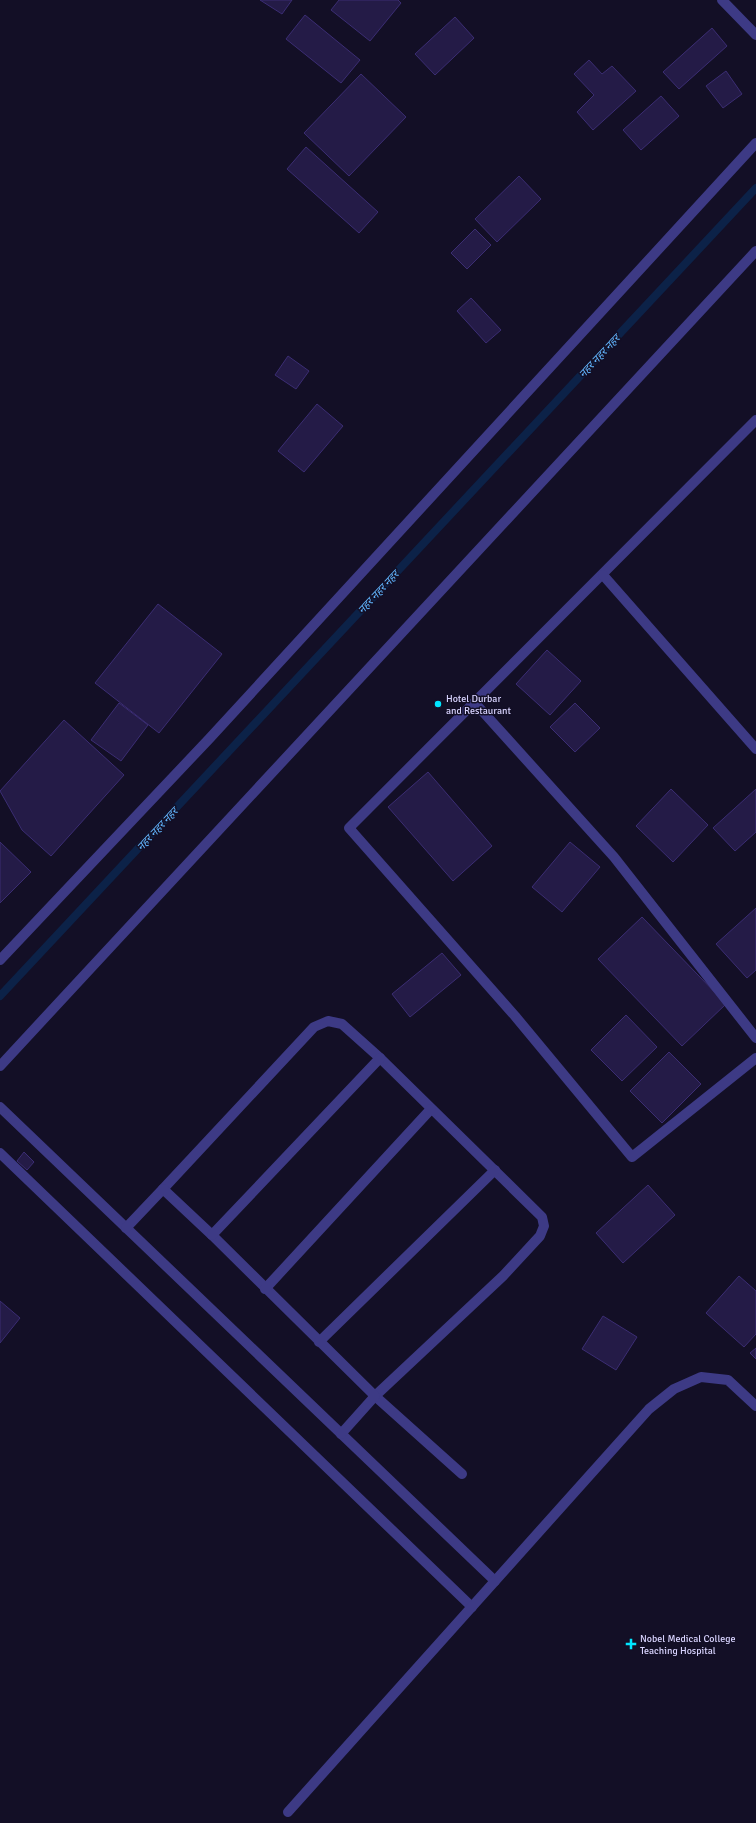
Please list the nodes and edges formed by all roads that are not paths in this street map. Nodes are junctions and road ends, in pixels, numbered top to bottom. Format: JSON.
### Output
{"nodes":[{"id":1,"x":722,"y":0,"type":"edge"},
{"id":2,"x":756,"y":35,"type":"edge"},
{"id":3,"x":756,"y":143,"type":"edge"},
{"id":4,"x":756,"y":251,"type":"edge"},
{"id":5,"x":756,"y":420,"type":"edge"},
{"id":6,"x":603,"y":575,"type":"junction"},
{"id":7,"x":475,"y":703,"type":"junction"},
{"id":8,"x":756,"y":749,"type":"edge"},
{"id":9,"x":0,"y":960,"type":"edge"},
{"id":10,"x":756,"y":1038,"type":"edge"},
{"id":11,"x":380,"y":1058,"type":"junction"},
{"id":12,"x":756,"y":1058,"type":"edge"},
{"id":13,"x":0,"y":1066,"type":"edge"},
{"id":14,"x":0,"y":1107,"type":"edge"},
{"id":15,"x":431,"y":1109,"type":"junction"},
{"id":16,"x":0,"y":1153,"type":"edge"},
{"id":17,"x":495,"y":1170,"type":"junction"},
{"id":18,"x":163,"y":1189,"type":"junction"},
{"id":19,"x":126,"y":1228,"type":"junction"},
{"id":20,"x":212,"y":1235,"type":"junction"},
{"id":21,"x":265,"y":1289,"type":"junction"},
{"id":22,"x":320,"y":1342,"type":"junction"},
{"id":23,"x":375,"y":1396,"type":"junction"},
{"id":24,"x":756,"y":1406,"type":"edge"},
{"id":25,"x":341,"y":1434,"type":"junction"},
{"id":26,"x":462,"y":1474,"type":"dead end"},
{"id":27,"x":495,"y":1581,"type":"junction"},
{"id":28,"x":472,"y":1607,"type":"junction"},
{"id":29,"x":288,"y":1812,"type":"dead end"}],
"edges":[{"from":1,"to":2,"type":"street"},
{"from":3,"to":9,"type":"street"},
{"from":4,"to":13,"type":"street"},
{"from":5,"to":6,"type":"street"},
{"from":6,"to":7,"type":"street"},
{"from":6,"to":8,"type":"street"},
{"from":7,"to":10,"type":"street"},
{"from":7,"to":12,"type":"street"},
{"from":11,"to":15,"type":"street"},
{"from":11,"to":18,"type":"street"},
{"from":11,"to":20,"type":"street"},
{"from":14,"to":19,"type":"street"},
{"from":15,"to":17,"type":"street"},
{"from":15,"to":21,"type":"street"},
{"from":16,"to":28,"type":"street"},
{"from":17,"to":22,"type":"street"},
{"from":17,"to":23,"type":"street"},
{"from":18,"to":19,"type":"street"},
{"from":18,"to":20,"type":"street"},
{"from":19,"to":25,"type":"street"},
{"from":20,"to":21,"type":"street"},
{"from":21,"to":22,"type":"street"},
{"from":22,"to":23,"type":"street"},
{"from":23,"to":25,"type":"street"},
{"from":23,"to":26,"type":"street"},
{"from":24,"to":27,"type":"street"},
{"from":25,"to":27,"type":"street"},
{"from":27,"to":28,"type":"street"},
{"from":28,"to":29,"type":"street"}]}
